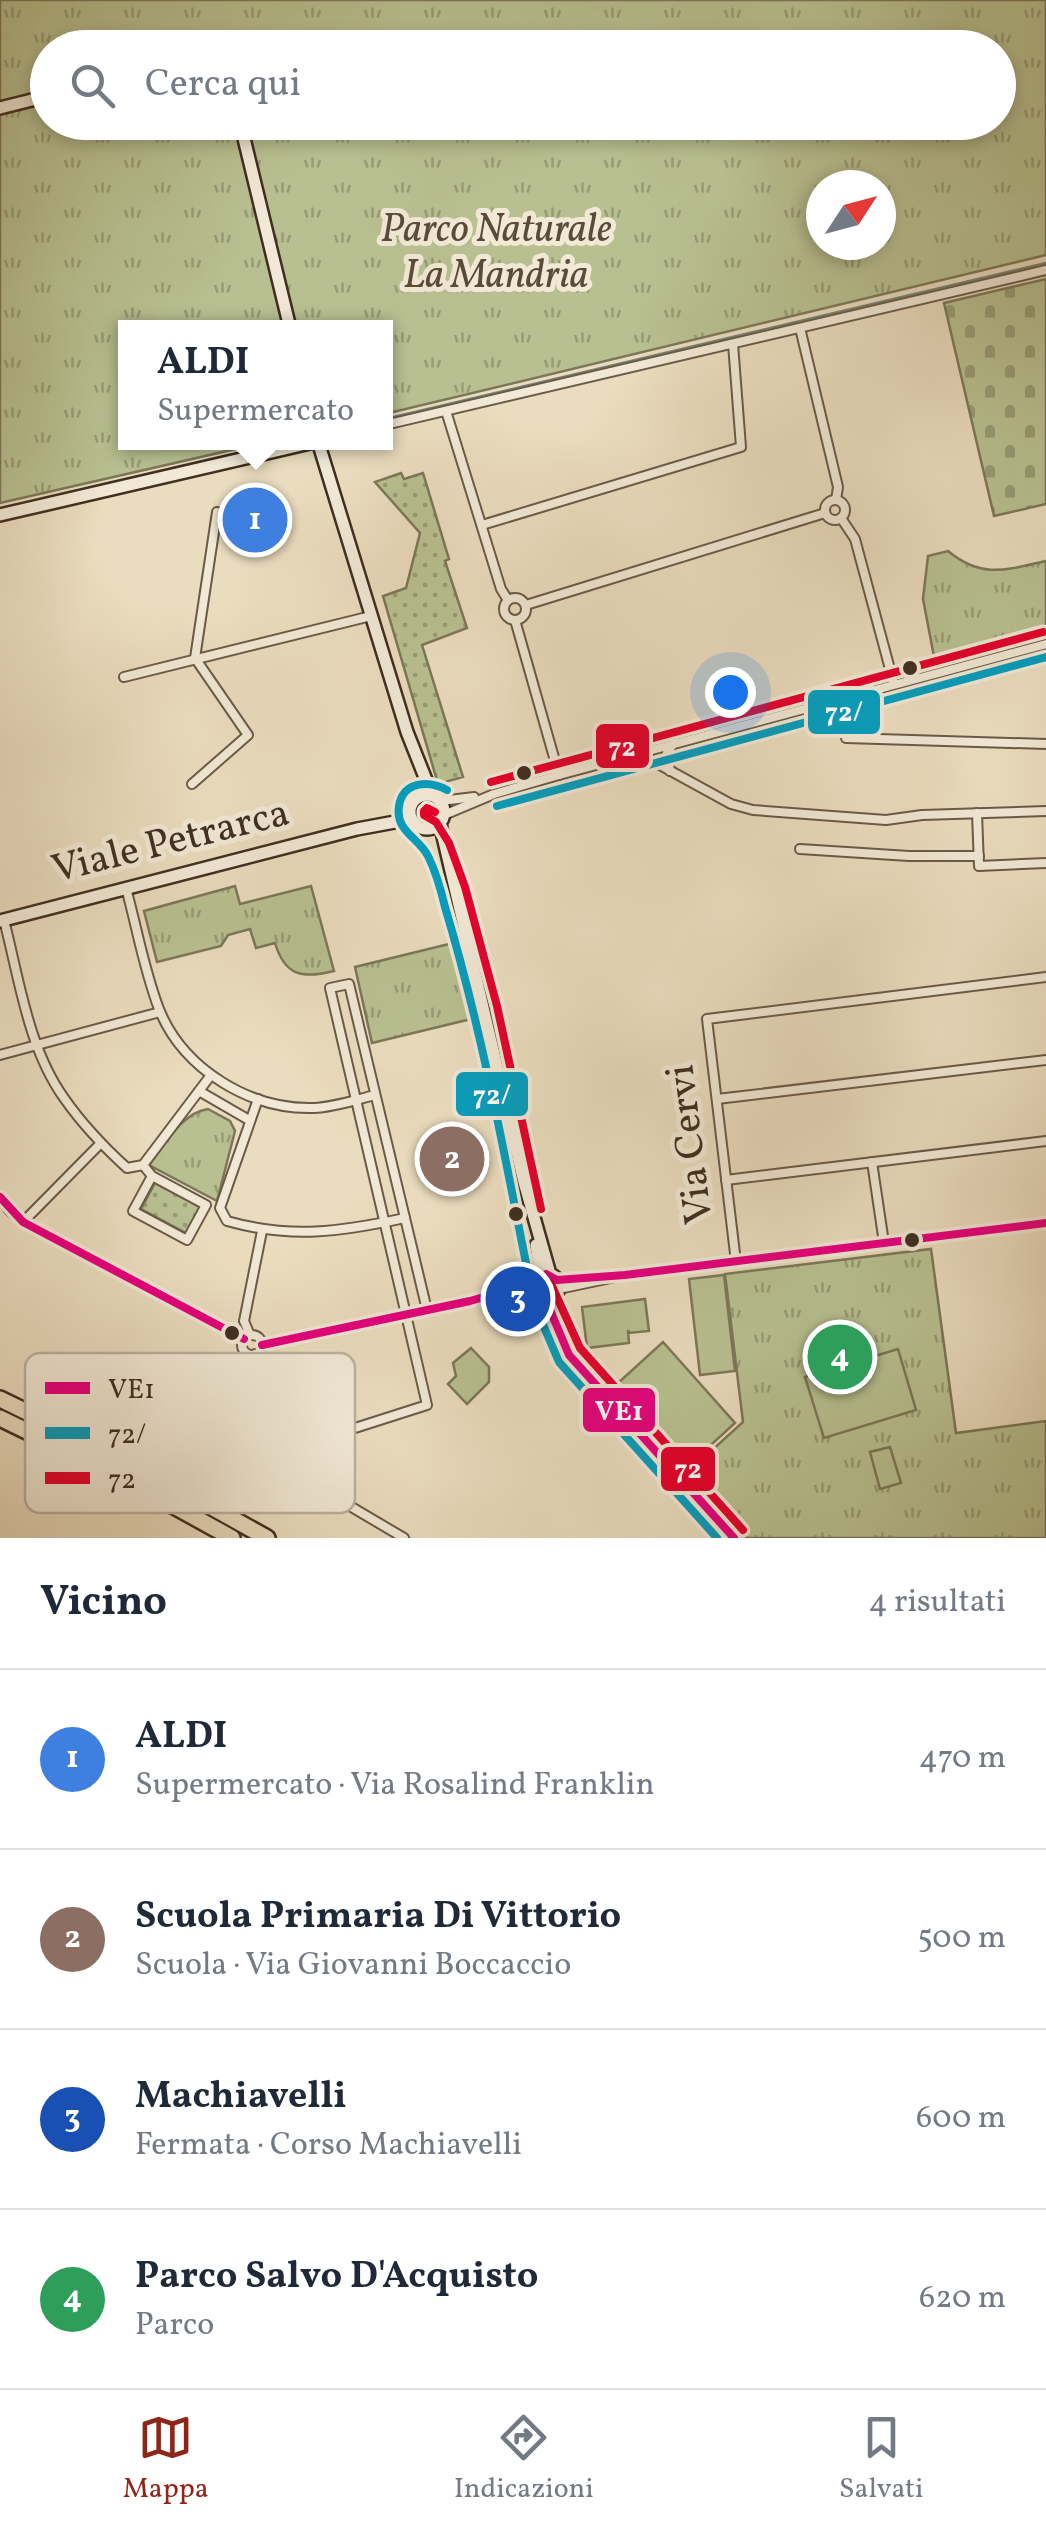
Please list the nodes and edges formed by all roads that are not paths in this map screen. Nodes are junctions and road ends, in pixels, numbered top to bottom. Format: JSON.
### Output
{"nodes":[{"id":1,"x":30,"y":100,"type":"edge"},
{"id":2,"x":0,"y":108,"type":"edge"},
{"id":3,"x":244,"y":140,"type":"edge"},
{"id":4,"x":1046,"y":270,"type":"edge"},
{"id":5,"x":288,"y":320,"type":"edge"},
{"id":6,"x":800,"y":328,"type":"junction"},
{"id":7,"x":733,"y":344,"type":"junction"},
{"id":8,"x":446,"y":411,"type":"junction"},
{"id":9,"x":393,"y":423,"type":"edge"},
{"id":10,"x":289,"y":450,"type":"edge"},
{"id":11,"x":318,"y":450,"type":"edge"},
{"id":12,"x":836,"y":500,"type":"junction"},
{"id":13,"x":217,"y":512,"type":"dead end"},
{"id":14,"x":825,"y":513,"type":"junction"},
{"id":15,"x":0,"y":515,"type":"edge"},
{"id":16,"x":841,"y":518,"type":"junction"},
{"id":17,"x":482,"y":526,"type":"junction"},
{"id":18,"x":508,"y":600,"type":"junction"},
{"id":19,"x":526,"y":605,"type":"junction"},
{"id":20,"x":371,"y":616,"type":"junction"},
{"id":21,"x":515,"y":620,"type":"junction"},
{"id":22,"x":1046,"y":644,"type":"edge"},
{"id":23,"x":195,"y":658,"type":"junction"},
{"id":24,"x":124,"y":677,"type":"dead end"},
{"id":25,"x":894,"y":684,"type":"junction"},
{"id":26,"x":846,"y":696,"type":"junction"},
{"id":27,"x":674,"y":744,"type":"junction"},
{"id":28,"x":1046,"y":744,"type":"edge"},
{"id":29,"x":638,"y":753,"type":"junction"},
{"id":30,"x":670,"y":770,"type":"junction"},
{"id":31,"x":560,"y":775,"type":"junction"},
{"id":32,"x":192,"y":784,"type":"dead end"},
{"id":33,"x":494,"y":794,"type":"junction"},
{"id":34,"x":430,"y":797,"type":"junction"},
{"id":35,"x":1046,"y":811,"type":"edge"},
{"id":36,"x":977,"y":812,"type":"junction"},
{"id":37,"x":410,"y":814,"type":"junction"},
{"id":38,"x":437,"y":823,"type":"junction"},
{"id":39,"x":800,"y":848,"type":"dead end"},
{"id":40,"x":979,"y":856,"type":"junction"},
{"id":41,"x":1046,"y":863,"type":"edge"},
{"id":42,"x":126,"y":888,"type":"junction"},
{"id":43,"x":2,"y":920,"type":"edge"},
{"id":44,"x":1046,"y":977,"type":"edge"},
{"id":45,"x":160,"y":1012,"type":"junction"},
{"id":46,"x":37,"y":1045,"type":"junction"},
{"id":47,"x":0,"y":1055,"type":"edge"},
{"id":48,"x":1046,"y":1060,"type":"edge"},
{"id":49,"x":211,"y":1075,"type":"junction"},
{"id":50,"x":199,"y":1092,"type":"junction"},
{"id":51,"x":375,"y":1096,"type":"junction"},
{"id":52,"x":258,"y":1099,"type":"junction"},
{"id":53,"x":356,"y":1100,"type":"junction"},
{"id":54,"x":716,"y":1100,"type":"junction"},
{"id":55,"x":249,"y":1120,"type":"junction"},
{"id":56,"x":1046,"y":1140,"type":"edge"},
{"id":57,"x":100,"y":1143,"type":"junction"},
{"id":58,"x":872,"y":1162,"type":"junction"},
{"id":59,"x":143,"y":1165,"type":"junction"},
{"id":60,"x":152,"y":1176,"type":"junction"},
{"id":61,"x":726,"y":1180,"type":"junction"},
{"id":62,"x":0,"y":1197,"type":"edge"},
{"id":63,"x":206,"y":1205,"type":"junction"},
{"id":64,"x":220,"y":1208,"type":"junction"},
{"id":65,"x":405,"y":1218,"type":"junction"},
{"id":66,"x":23,"y":1222,"type":"junction"},
{"id":67,"x":385,"y":1222,"type":"junction"},
{"id":68,"x":1046,"y":1223,"type":"edge"},
{"id":69,"x":262,"y":1231,"type":"junction"},
{"id":70,"x":884,"y":1244,"type":"junction"},
{"id":71,"x":736,"y":1262,"type":"junction"},
{"id":72,"x":548,"y":1286,"type":"junction"},
{"id":73,"x":426,"y":1310,"type":"junction"},
{"id":74,"x":406,"y":1315,"type":"junction"},
{"id":75,"x":247,"y":1337,"type":"junction"},
{"id":76,"x":262,"y":1345,"type":"junction"},
{"id":77,"x":252,"y":1353,"type":"edge"},
{"id":78,"x":256,"y":1353,"type":"edge"},
{"id":79,"x":0,"y":1399,"type":"edge"},
{"id":80,"x":25,"y":1411,"type":"edge"},
{"id":81,"x":0,"y":1418,"type":"edge"},
{"id":82,"x":355,"y":1428,"type":"edge"},
{"id":83,"x":25,"y":1430,"type":"edge"},
{"id":84,"x":355,"y":1509,"type":"edge"},
{"id":85,"x":186,"y":1513,"type":"edge"},
{"id":86,"x":222,"y":1513,"type":"edge"},
{"id":87,"x":232,"y":1538,"type":"edge"},
{"id":88,"x":267,"y":1538,"type":"edge"},
{"id":89,"x":404,"y":1538,"type":"edge"},
{"id":90,"x":734,"y":1538,"type":"edge"}],
"edges":[{"from":1,"to":2,"type":"street"},
{"from":3,"to":5,"type":"street"},
{"from":4,"to":6,"type":"street"},
{"from":6,"to":7,"type":"street"},
{"from":6,"to":12,"type":"street"},
{"from":7,"to":8,"type":"street"},
{"from":7,"to":17,"type":"street"},
{"from":8,"to":9,"type":"street"},
{"from":8,"to":17,"type":"street"},
{"from":10,"to":15,"type":"street"},
{"from":11,"to":20,"type":"street"},
{"from":12,"to":14,"type":"street"},
{"from":12,"to":16,"type":"street"},
{"from":13,"to":23,"type":"street"},
{"from":14,"to":16,"type":"street"},
{"from":14,"to":19,"type":"street"},
{"from":16,"to":25,"type":"street"},
{"from":17,"to":18,"type":"street"},
{"from":18,"to":19,"type":"street"},
{"from":18,"to":21,"type":"street"},
{"from":19,"to":21,"type":"street"},
{"from":20,"to":23,"type":"street"},
{"from":20,"to":34,"type":"street"},
{"from":21,"to":31,"type":"street"},
{"from":22,"to":25,"type":"street"},
{"from":23,"to":24,"type":"street"},
{"from":23,"to":32,"type":"street"},
{"from":25,"to":26,"type":"street"},
{"from":26,"to":27,"type":"street"},
{"from":26,"to":28,"type":"street"},
{"from":27,"to":29,"type":"street"},
{"from":27,"to":30,"type":"street"},
{"from":29,"to":30,"type":"street"},
{"from":29,"to":31,"type":"street"},
{"from":30,"to":36,"type":"street"},
{"from":31,"to":33,"type":"street"},
{"from":33,"to":34,"type":"street"},
{"from":33,"to":38,"type":"street"},
{"from":34,"to":37,"type":"street"},
{"from":34,"to":38,"type":"street"},
{"from":35,"to":36,"type":"street"},
{"from":36,"to":40,"type":"street"},
{"from":37,"to":38,"type":"street"},
{"from":37,"to":42,"type":"street","name":"Viale Petrarca"},
{"from":38,"to":72,"type":"street"},
{"from":39,"to":40,"type":"street"},
{"from":40,"to":41,"type":"street"},
{"from":42,"to":43,"type":"street","name":"Viale Petrarca"},
{"from":42,"to":45,"type":"street"},
{"from":43,"to":46,"type":"street"},
{"from":44,"to":54,"type":"street","name":"Via Cervi"},
{"from":45,"to":46,"type":"street"},
{"from":45,"to":49,"type":"street"},
{"from":46,"to":47,"type":"street"},
{"from":46,"to":57,"type":"street"},
{"from":48,"to":54,"type":"street"},
{"from":49,"to":50,"type":"street"},
{"from":49,"to":52,"type":"street"},
{"from":50,"to":55,"type":"street"},
{"from":50,"to":59,"type":"street"},
{"from":51,"to":53,"type":"street"},
{"from":51,"to":53,"type":"street"},
{"from":51,"to":65,"type":"street"},
{"from":52,"to":53,"type":"street"},
{"from":52,"to":55,"type":"street"},
{"from":53,"to":67,"type":"street"},
{"from":54,"to":61,"type":"street","name":"Via Cervi"},
{"from":55,"to":64,"type":"street"},
{"from":56,"to":58,"type":"street"},
{"from":57,"to":59,"type":"street"},
{"from":57,"to":66,"type":"street"},
{"from":58,"to":61,"type":"street"},
{"from":58,"to":70,"type":"street"},
{"from":59,"to":60,"type":"street"},
{"from":60,"to":63,"type":"street"},
{"from":60,"to":63,"type":"street"},
{"from":61,"to":71,"type":"street","name":"Via Cervi"},
{"from":62,"to":66,"type":"street"},
{"from":63,"to":64,"type":"street"},
{"from":64,"to":69,"type":"street"},
{"from":65,"to":67,"type":"street"},
{"from":65,"to":73,"type":"street"},
{"from":66,"to":75,"type":"street"},
{"from":67,"to":69,"type":"street"},
{"from":67,"to":74,"type":"street"},
{"from":68,"to":70,"type":"street"},
{"from":69,"to":75,"type":"street"},
{"from":70,"to":71,"type":"street"},
{"from":71,"to":72,"type":"street"},
{"from":72,"to":73,"type":"street"},
{"from":72,"to":90,"type":"street"},
{"from":73,"to":74,"type":"street"},
{"from":74,"to":76,"type":"street"},
{"from":74,"to":82,"type":"street"},
{"from":75,"to":76,"type":"street"},
{"from":75,"to":77,"type":"street"},
{"from":76,"to":78,"type":"street"},
{"from":79,"to":80,"type":"highway"},
{"from":81,"to":83,"type":"highway"},
{"from":84,"to":89,"type":"street"},
{"from":85,"to":87,"type":"highway"},
{"from":86,"to":88,"type":"highway"}]}
